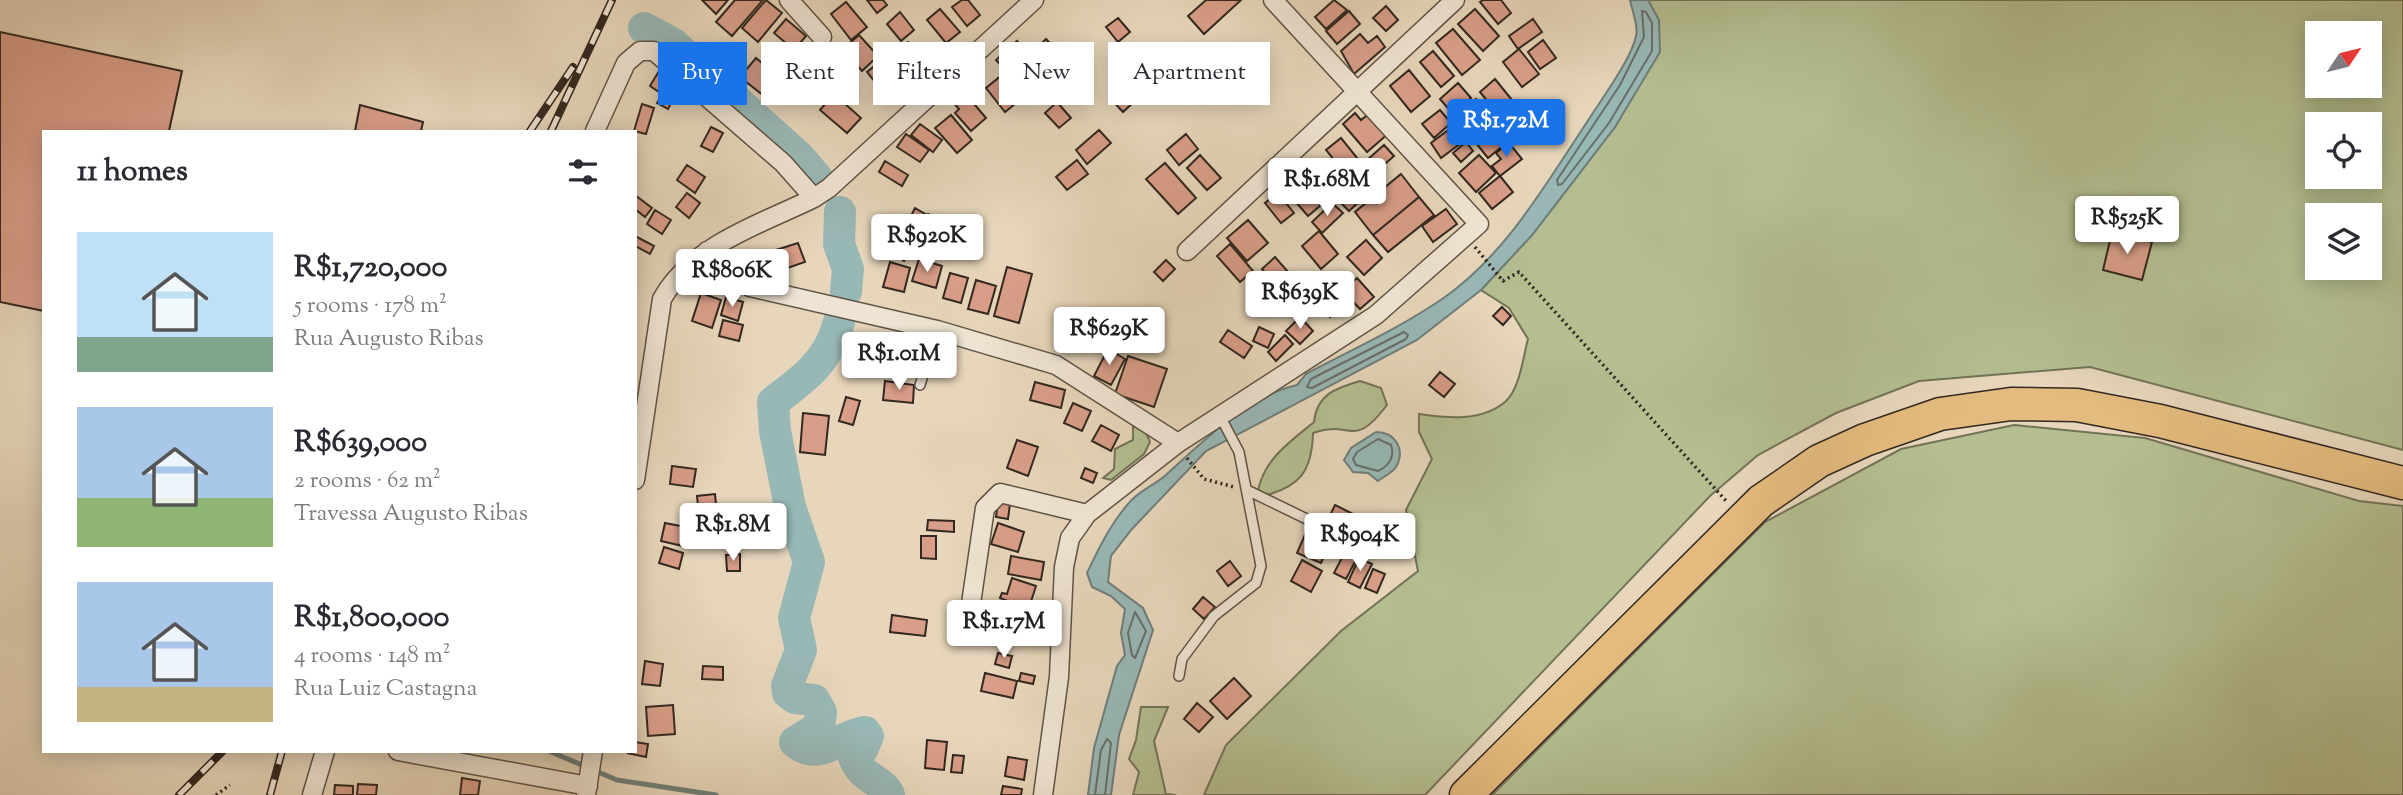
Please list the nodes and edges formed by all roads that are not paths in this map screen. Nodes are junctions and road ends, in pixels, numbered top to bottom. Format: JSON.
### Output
{"nodes":[{"id":1,"x":789,"y":0,"type":"edge"},
{"id":2,"x":1034,"y":0,"type":"edge"},
{"id":3,"x":1273,"y":0,"type":"edge"},
{"id":4,"x":1445,"y":6,"type":"edge"},
{"id":5,"x":821,"y":37,"type":"dead end"},
{"id":6,"x":1357,"y":91,"type":"junction"},
{"id":7,"x":595,"y":130,"type":"edge"},
{"id":8,"x":814,"y":198,"type":"junction"},
{"id":9,"x":707,"y":251,"type":"junction"},
{"id":10,"x":1186,"y":251,"type":"dead end"},
{"id":11,"x":937,"y":330,"type":"junction"},
{"id":12,"x":919,"y":385,"type":"dead end"},
{"id":13,"x":1220,"y":416,"type":"junction"},
{"id":14,"x":1178,"y":443,"type":"junction"},
{"id":15,"x":637,"y":467,"type":"edge"},
{"id":16,"x":2403,"y":483,"type":"edge"},
{"id":17,"x":1247,"y":490,"type":"junction"},
{"id":18,"x":1087,"y":514,"type":"junction"},
{"id":19,"x":1356,"y":542,"type":"dead end"},
{"id":20,"x":968,"y":624,"type":"dead end"},
{"id":21,"x":1179,"y":676,"type":"dead end"},
{"id":22,"x":324,"y":753,"type":"edge"},
{"id":23,"x":408,"y":753,"type":"edge"},
{"id":24,"x":593,"y":753,"type":"edge"},
{"id":25,"x":587,"y":790,"type":"edge"},
{"id":26,"x":312,"y":795,"type":"edge"},
{"id":27,"x":1043,"y":795,"type":"edge"},
{"id":28,"x":1466,"y":795,"type":"edge"}],
"edges":[{"from":1,"to":5,"type":"street"},
{"from":2,"to":8,"type":"street"},
{"from":3,"to":6,"type":"street"},
{"from":4,"to":6,"type":"street"},
{"from":6,"to":10,"type":"street"},
{"from":6,"to":13,"type":"street"},
{"from":7,"to":8,"type":"street"},
{"from":8,"to":9,"type":"street"},
{"from":9,"to":11,"type":"street"},
{"from":9,"to":15,"type":"street"},
{"from":11,"to":12,"type":"lane"},
{"from":11,"to":14,"type":"street"},
{"from":13,"to":14,"type":"street"},
{"from":13,"to":17,"type":"lane"},
{"from":14,"to":18,"type":"street"},
{"from":16,"to":28,"type":"highway"},
{"from":17,"to":19,"type":"lane"},
{"from":17,"to":21,"type":"lane"},
{"from":18,"to":20,"type":"street"},
{"from":18,"to":27,"type":"street"},
{"from":22,"to":26,"type":"street"},
{"from":23,"to":25,"type":"street"},
{"from":24,"to":25,"type":"street"}]}
